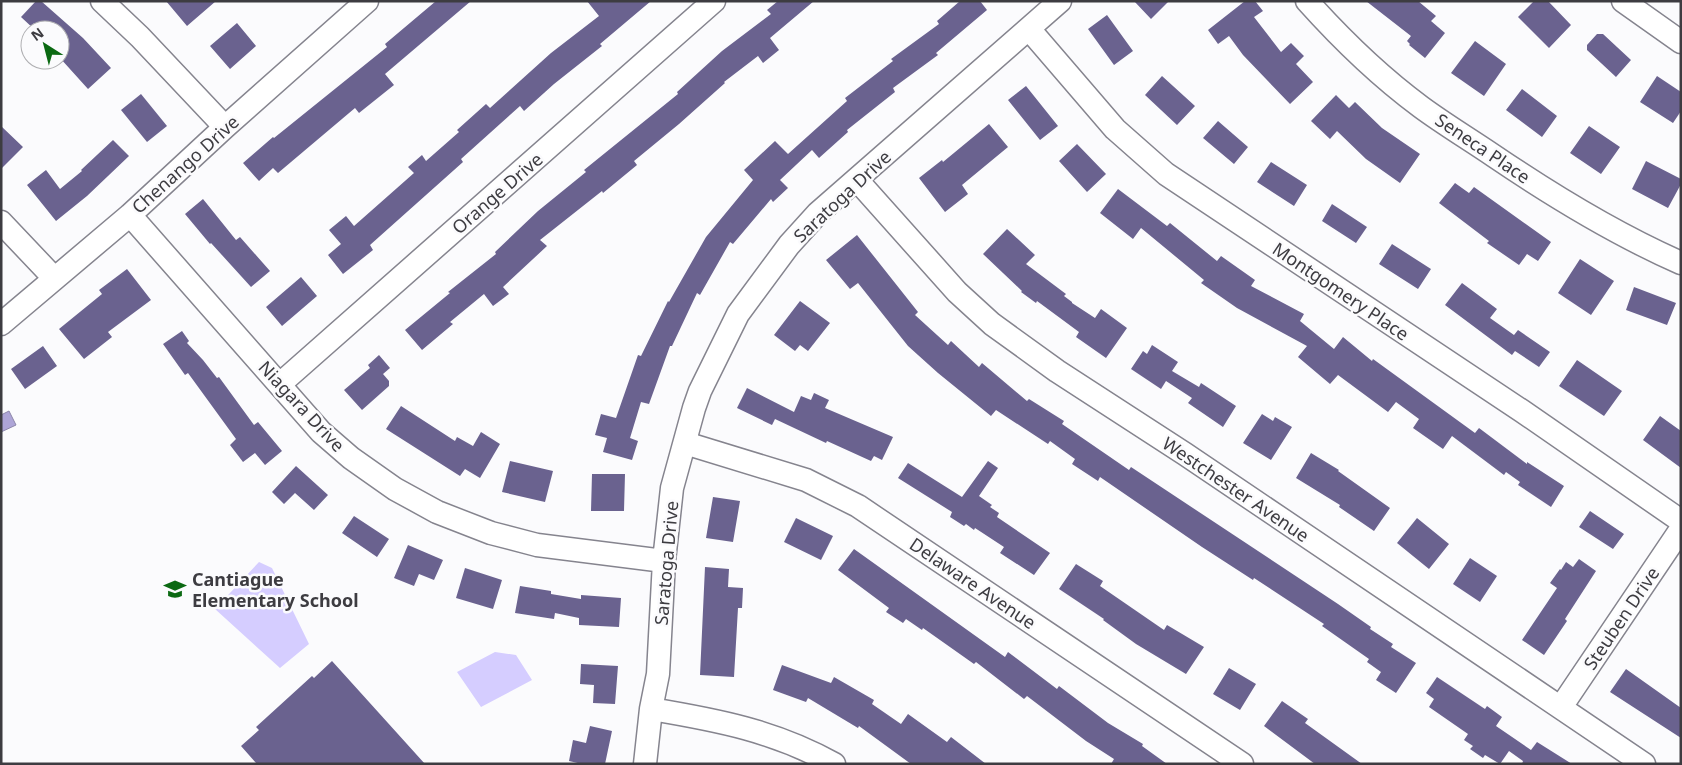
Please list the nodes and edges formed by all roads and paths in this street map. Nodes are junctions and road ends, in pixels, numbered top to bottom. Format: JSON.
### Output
{"nodes":[{"id":1,"x":102,"y":1,"type":"edge"},
{"id":2,"x":367,"y":1,"type":"edge"},
{"id":3,"x":714,"y":1,"type":"edge"},
{"id":4,"x":1060,"y":1,"type":"edge"},
{"id":5,"x":1307,"y":1,"type":"edge"},
{"id":6,"x":1623,"y":1,"type":"edge"},
{"id":7,"x":1029,"y":29,"type":"junction"},
{"id":8,"x":1681,"y":42,"type":"edge"},
{"id":9,"x":225,"y":127,"type":"junction"},
{"id":10,"x":857,"y":180,"type":"junction"},
{"id":11,"x":130,"y":215,"type":"junction"},
{"id":12,"x":1,"y":222,"type":"edge"},
{"id":13,"x":1681,"y":263,"type":"edge"},
{"id":14,"x":54,"y":278,"type":"junction"},
{"id":15,"x":1,"y":324,"type":"edge"},
{"id":16,"x":280,"y":384,"type":"junction"},
{"id":17,"x":685,"y":443,"type":"junction"},
{"id":18,"x":1681,"y":521,"type":"edge"},
{"id":19,"x":1681,"y":529,"type":"edge"},
{"id":20,"x":664,"y":561,"type":"junction"},
{"id":21,"x":1561,"y":707,"type":"junction"},
{"id":22,"x":652,"y":709,"type":"junction"},
{"id":23,"x":645,"y":764,"type":"edge"},
{"id":24,"x":834,"y":764,"type":"edge"},
{"id":25,"x":1242,"y":764,"type":"edge"},
{"id":26,"x":1644,"y":764,"type":"edge"}],
"edges":[{"from":1,"to":9,"type":"street"},
{"from":2,"to":9,"type":"street","name":"Chenango Drive"},
{"from":3,"to":16,"type":"street","name":"Orange Drive"},
{"from":4,"to":7,"type":"street","name":"Saratoga Drive"},
{"from":5,"to":13,"type":"street","name":"Seneca Place"},
{"from":6,"to":8,"type":"street"},
{"from":7,"to":10,"type":"street","name":"Saratoga Drive"},
{"from":7,"to":18,"type":"street","name":"Montgomery Place"},
{"from":9,"to":11,"type":"street","name":"Chenango Drive"},
{"from":10,"to":17,"type":"street","name":"Saratoga Drive"},
{"from":10,"to":21,"type":"street","name":"Westchester Avenue"},
{"from":11,"to":14,"type":"street","name":"Chenango Drive"},
{"from":11,"to":16,"type":"street","name":"Niagara Drive"},
{"from":12,"to":14,"type":"street"},
{"from":14,"to":15,"type":"street","name":"Chenango Drive"},
{"from":16,"to":20,"type":"street","name":"Niagara Drive"},
{"from":17,"to":20,"type":"street","name":"Saratoga Drive"},
{"from":17,"to":25,"type":"street","name":"Delaware Avenue"},
{"from":19,"to":21,"type":"street","name":"Steuben Drive"},
{"from":20,"to":22,"type":"street","name":"Saratoga Drive"},
{"from":21,"to":26,"type":"street","name":"Westchester Avenue"},
{"from":22,"to":23,"type":"street","name":"Saratoga Drive"},
{"from":22,"to":24,"type":"street"}]}
